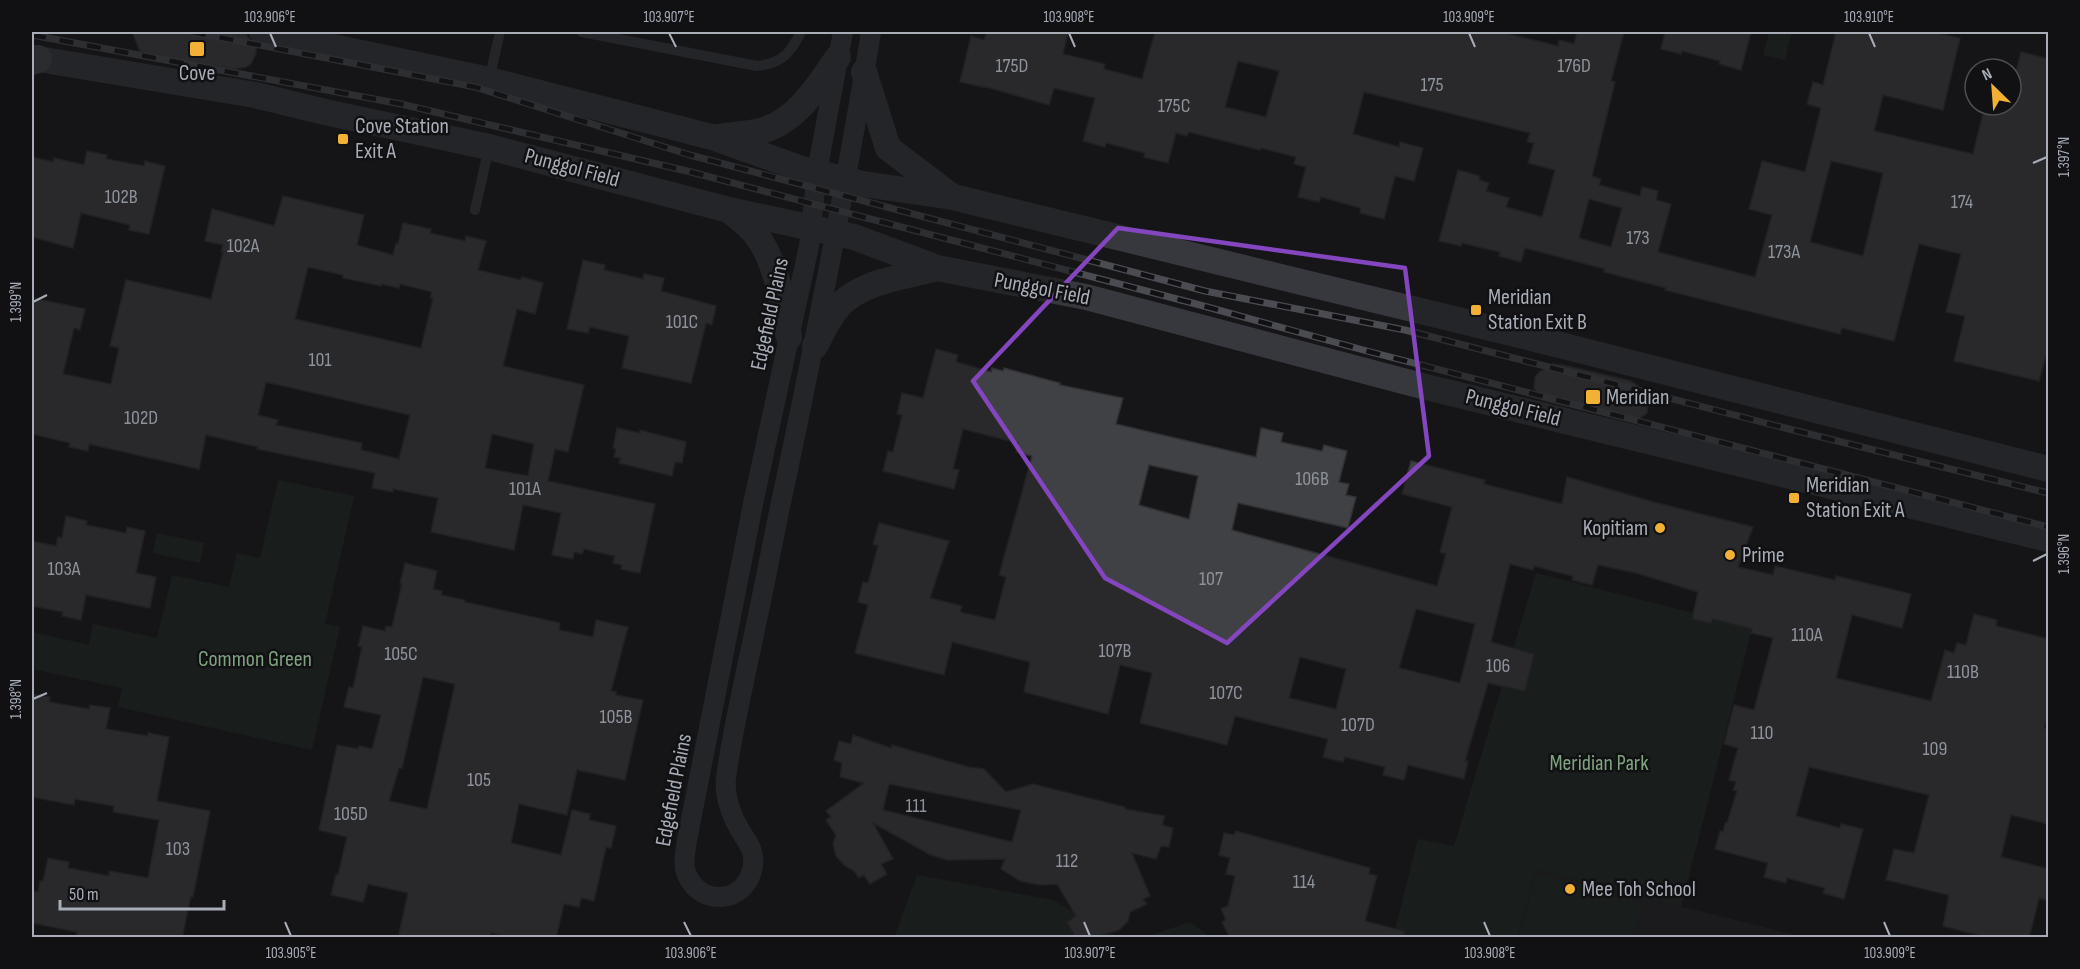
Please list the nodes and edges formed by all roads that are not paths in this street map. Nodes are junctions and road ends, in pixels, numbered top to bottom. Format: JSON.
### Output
{"nodes":[{"id":1,"x":500,"y":32,"type":"edge"},
{"id":2,"x":582,"y":32,"type":"edge"},
{"id":3,"x":801,"y":32,"type":"edge"},
{"id":4,"x":843,"y":32,"type":"edge"},
{"id":5,"x":871,"y":32,"type":"edge"},
{"id":6,"x":274,"y":33,"type":"edge"},
{"id":7,"x":838,"y":57,"type":"junction"},
{"id":8,"x":34,"y":59,"type":"edge"},
{"id":9,"x":864,"y":72,"type":"junction"},
{"id":10,"x":489,"y":80,"type":"junction"},
{"id":11,"x":715,"y":138,"type":"junction"},
{"id":12,"x":489,"y":147,"type":"junction"},
{"id":13,"x":817,"y":172,"type":"junction"},
{"id":14,"x":845,"y":179,"type":"junction"},
{"id":15,"x":952,"y":197,"type":"junction"},
{"id":16,"x":475,"y":210,"type":"dead end"},
{"id":17,"x":729,"y":210,"type":"junction"},
{"id":18,"x":823,"y":231,"type":"junction"},
{"id":19,"x":937,"y":268,"type":"junction"},
{"id":20,"x":789,"y":337,"type":"junction"},
{"id":21,"x":814,"y":346,"type":"junction"},
{"id":22,"x":2049,"y":469,"type":"edge"},
{"id":23,"x":2049,"y":539,"type":"edge"}],
"edges":[{"from":1,"to":10,"type":"lane"},
{"from":2,"to":3,"type":"lane"},
{"from":4,"to":7,"type":"street","name":"Edgefield Plains"},
{"from":5,"to":9,"type":"street","name":"Edgefield Plains"},
{"from":6,"to":10,"type":"street"},
{"from":7,"to":11,"type":"street"},
{"from":7,"to":13,"type":"street","name":"Edgefield Plains"},
{"from":8,"to":12,"type":"street","name":"Punggol Field"},
{"from":9,"to":14,"type":"street","name":"Edgefield Plains"},
{"from":9,"to":15,"type":"street"},
{"from":10,"to":11,"type":"street"},
{"from":11,"to":13,"type":"street"},
{"from":12,"to":16,"type":"lane"},
{"from":12,"to":17,"type":"street","name":"Punggol Field"},
{"from":13,"to":14,"type":"street"},
{"from":13,"to":18,"type":"street","name":"Edgefield Plains"},
{"from":14,"to":15,"type":"street"},
{"from":14,"to":18,"type":"street","name":"Edgefield Plains"},
{"from":15,"to":22,"type":"street"},
{"from":17,"to":18,"type":"street","name":"Punggol Field"},
{"from":17,"to":20,"type":"street"},
{"from":18,"to":19,"type":"street","name":"Punggol Field"},
{"from":18,"to":20,"type":"street","name":"Edgefield Plains"},
{"from":18,"to":21,"type":"street","name":"Edgefield Plains"},
{"from":19,"to":21,"type":"street"},
{"from":19,"to":23,"type":"street","name":"Punggol Field"},
{"from":20,"to":21,"type":"street","name":"Edgefield Plains"}]}
